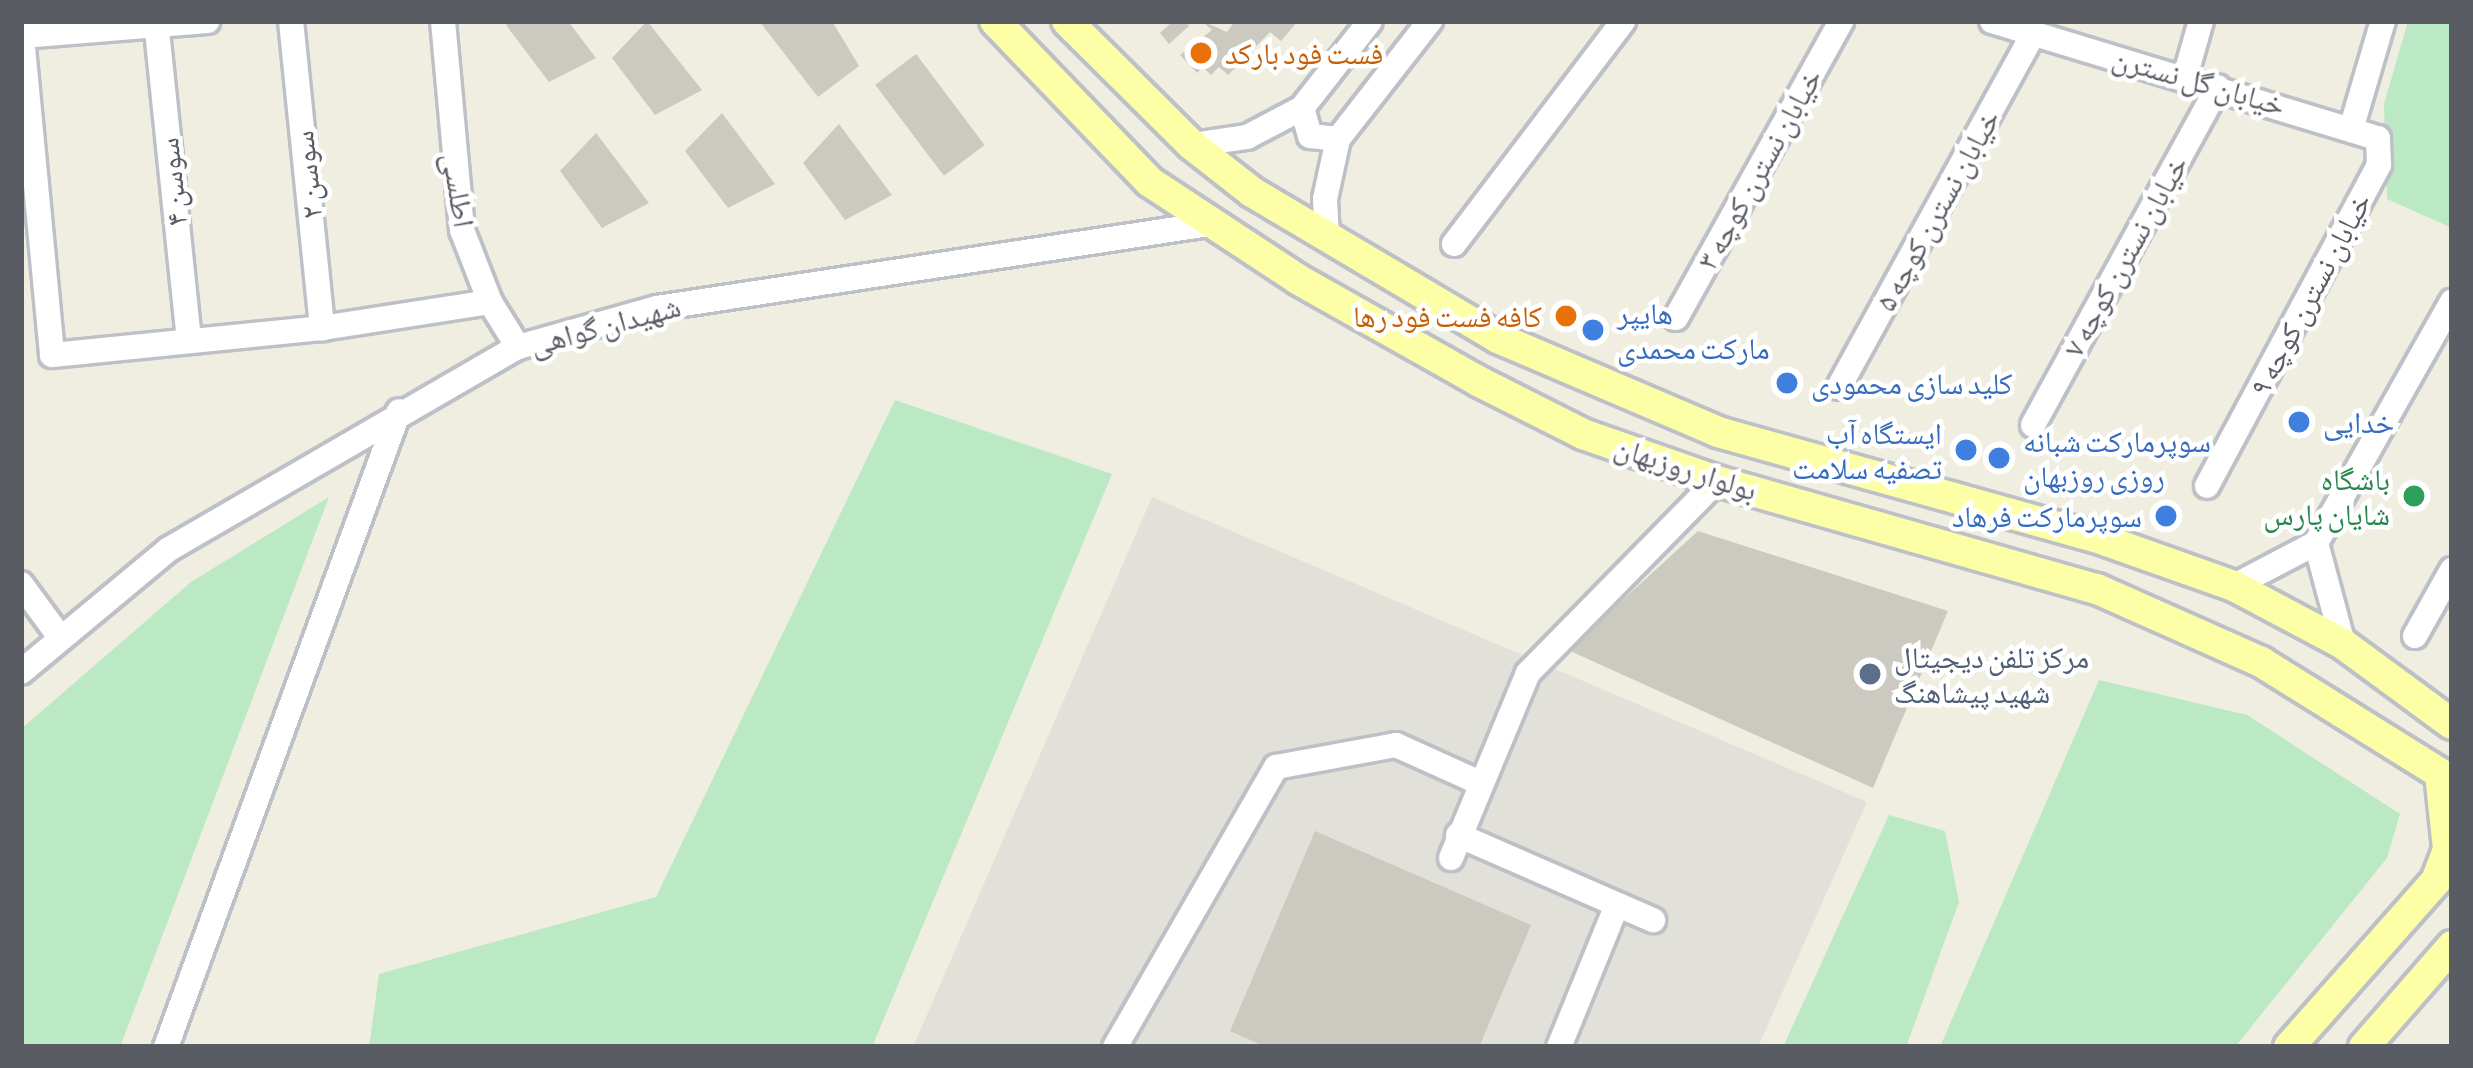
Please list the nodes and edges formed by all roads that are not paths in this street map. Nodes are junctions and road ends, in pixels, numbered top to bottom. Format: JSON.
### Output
{"nodes":[{"id":1,"x":207,"y":21,"type":"edge"},
{"id":2,"x":291,"y":21,"type":"edge"},
{"id":3,"x":443,"y":21,"type":"edge"},
{"id":4,"x":995,"y":21,"type":"edge"},
{"id":5,"x":1067,"y":21,"type":"edge"},
{"id":6,"x":1370,"y":21,"type":"edge"},
{"id":7,"x":1430,"y":21,"type":"edge"},
{"id":8,"x":1623,"y":21,"type":"edge"},
{"id":9,"x":1841,"y":21,"type":"edge"},
{"id":10,"x":2201,"y":21,"type":"edge"},
{"id":11,"x":2383,"y":21,"type":"edge"},
{"id":12,"x":156,"y":23,"type":"edge"},
{"id":13,"x":21,"y":26,"type":"edge"},
{"id":14,"x":2015,"y":26,"type":"edge"},
{"id":15,"x":22,"y":36,"type":"edge"},
{"id":16,"x":2185,"y":77,"type":"junction"},
{"id":17,"x":2218,"y":87,"type":"junction"},
{"id":18,"x":1302,"y":108,"type":"junction"},
{"id":19,"x":2352,"y":126,"type":"junction"},
{"id":20,"x":1338,"y":139,"type":"junction"},
{"id":21,"x":1192,"y":145,"type":"junction"},
{"id":22,"x":1209,"y":224,"type":"junction"},
{"id":23,"x":1327,"y":237,"type":"junction"},
{"id":24,"x":1454,"y":244,"type":"dead end"},
{"id":25,"x":490,"y":302,"type":"junction"},
{"id":26,"x":2452,"y":302,"type":"edge"},
{"id":27,"x":1676,"y":318,"type":"dead end"},
{"id":28,"x":322,"y":328,"type":"junction"},
{"id":29,"x":189,"y":339,"type":"junction"},
{"id":30,"x":518,"y":347,"type":"junction"},
{"id":31,"x":1839,"y":387,"type":"dead end"},
{"id":32,"x":399,"y":411,"type":"junction"},
{"id":33,"x":2033,"y":425,"type":"dead end"},
{"id":34,"x":1717,"y":481,"type":"junction"},
{"id":35,"x":2207,"y":486,"type":"dead end"},
{"id":36,"x":2316,"y":543,"type":"junction"},
{"id":37,"x":2452,"y":570,"type":"edge"},
{"id":38,"x":21,"y":584,"type":"edge"},
{"id":39,"x":2234,"y":586,"type":"junction"},
{"id":40,"x":58,"y":636,"type":"junction"},
{"id":41,"x":2415,"y":636,"type":"dead end"},
{"id":42,"x":2343,"y":644,"type":"junction"},
{"id":43,"x":21,"y":672,"type":"edge"},
{"id":44,"x":2452,"y":724,"type":"edge"},
{"id":45,"x":2446,"y":777,"type":"edge"},
{"id":46,"x":1480,"y":783,"type":"junction"},
{"id":47,"x":2444,"y":871,"type":"edge"},
{"id":48,"x":1617,"y":905,"type":"junction"},
{"id":49,"x":1653,"y":920,"type":"dead end"},
{"id":50,"x":2452,"y":946,"type":"edge"},
{"id":51,"x":166,"y":1047,"type":"edge"},
{"id":52,"x":1115,"y":1047,"type":"edge"},
{"id":53,"x":1559,"y":1047,"type":"edge"},
{"id":54,"x":2289,"y":1047,"type":"edge"},
{"id":55,"x":2364,"y":1047,"type":"edge"}],
"edges":[{"from":1,"to":12,"type":"street"},
{"from":2,"to":28,"type":"street","name":"سوسن ۲"},
{"from":3,"to":25,"type":"street","name":"اطلسی"},
{"from":4,"to":22,"type":"main road","name":"بولوار روزبهان"},
{"from":5,"to":21,"type":"main road","name":"بولوار روزبهان"},
{"from":6,"to":18,"type":"street"},
{"from":7,"to":20,"type":"street"},
{"from":8,"to":24,"type":"street"},
{"from":9,"to":27,"type":"street","name":"خیابان نسترن کوچه ۳"},
{"from":10,"to":16,"type":"street"},
{"from":11,"to":19,"type":"street"},
{"from":12,"to":15,"type":"street"},
{"from":12,"to":29,"type":"street","name":"سوسن ۴"},
{"from":13,"to":15,"type":"street"},
{"from":14,"to":16,"type":"street","name":"خیابان گل نسترن"},
{"from":14,"to":31,"type":"street","name":"خیابان نسترن کوچه ۵"},
{"from":15,"to":29,"type":"street"},
{"from":16,"to":17,"type":"street","name":"خیابان گل نسترن"},
{"from":17,"to":19,"type":"street","name":"خیابان گل نسترن"},
{"from":17,"to":33,"type":"street","name":"خیابان نسترن کوچه ۷"},
{"from":18,"to":20,"type":"street"},
{"from":18,"to":21,"type":"street"},
{"from":19,"to":35,"type":"street","name":"خیابان نسترن کوچه ۹"},
{"from":20,"to":23,"type":"street"},
{"from":21,"to":23,"type":"main road","name":"بولوار روزبهان"},
{"from":22,"to":30,"type":"street","name":"شهیدان گواهی"},
{"from":22,"to":34,"type":"main road","name":"بولوار روزبهان"},
{"from":23,"to":39,"type":"main road","name":"بولوار روزبهان"},
{"from":25,"to":28,"type":"street"},
{"from":25,"to":30,"type":"street","name":"اطلسی"},
{"from":26,"to":36,"type":"street"},
{"from":28,"to":29,"type":"street"},
{"from":30,"to":32,"type":"street","name":"شهیدان گواهی"},
{"from":32,"to":40,"type":"street","name":"شهیدان گواهی"},
{"from":32,"to":51,"type":"street"},
{"from":34,"to":45,"type":"main road","name":"بولوار روزبهان"},
{"from":34,"to":46,"type":"street"},
{"from":36,"to":39,"type":"street"},
{"from":36,"to":42,"type":"street"},
{"from":37,"to":41,"type":"street"},
{"from":38,"to":40,"type":"street"},
{"from":39,"to":42,"type":"main road","name":"بولوار روزبهان"},
{"from":40,"to":43,"type":"street","name":"شهیدان گواهی"},
{"from":42,"to":44,"type":"main road","name":"بولوار روزبهان"},
{"from":45,"to":47,"type":"main road"},
{"from":46,"to":48,"type":"street"},
{"from":46,"to":52,"type":"street"},
{"from":47,"to":54,"type":"main road"},
{"from":48,"to":49,"type":"street"},
{"from":48,"to":53,"type":"street"},
{"from":50,"to":55,"type":"main road"}]}
